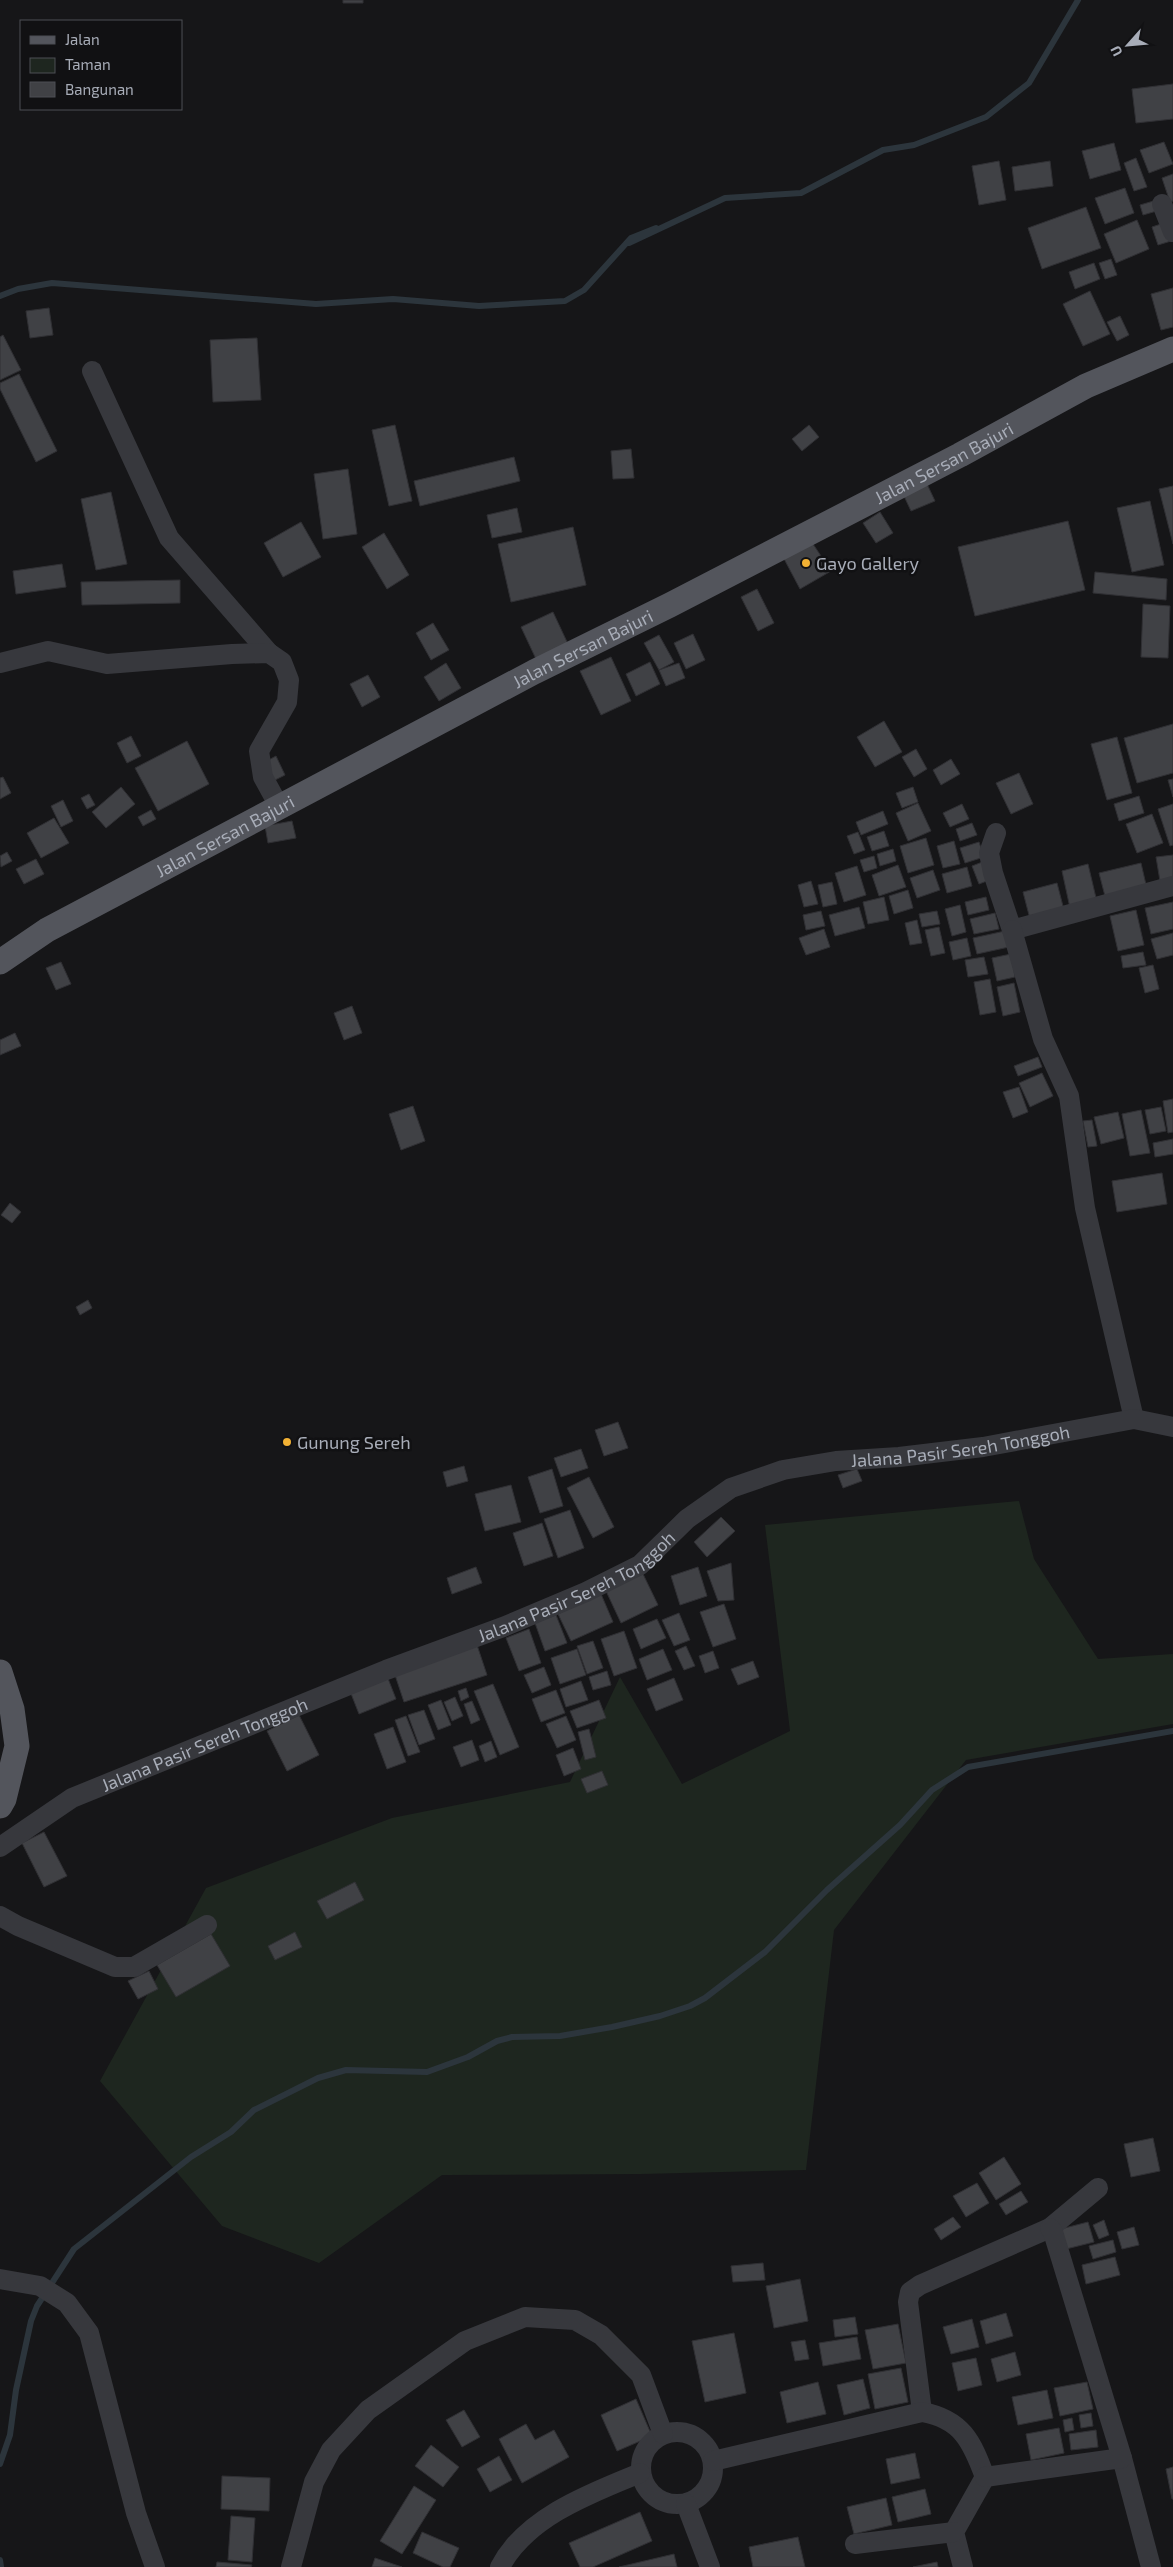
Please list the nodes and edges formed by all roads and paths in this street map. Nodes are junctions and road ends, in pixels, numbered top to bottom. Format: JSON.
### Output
{"nodes":[{"id":1,"x":1162,"y":204,"type":"dead end"},
{"id":2,"x":1173,"y":232,"type":"edge"},
{"id":3,"x":1173,"y":349,"type":"edge"},
{"id":4,"x":92,"y":371,"type":"dead end"},
{"id":5,"x":269,"y":653,"type":"junction"},
{"id":6,"x":0,"y":663,"type":"edge"},
{"id":7,"x":280,"y":808,"type":"junction"},
{"id":8,"x":996,"y":833,"type":"dead end"},
{"id":9,"x":1173,"y":886,"type":"edge"},
{"id":10,"x":1012,"y":930,"type":"junction"},
{"id":11,"x":0,"y":962,"type":"edge"},
{"id":12,"x":1134,"y":1419,"type":"junction"},
{"id":13,"x":1173,"y":1427,"type":"edge"},
{"id":14,"x":0,"y":1672,"type":"edge"},
{"id":15,"x":6,"y":1711,"type":"edge"},
{"id":16,"x":0,"y":1806,"type":"edge"},
{"id":17,"x":0,"y":1847,"type":"edge"},
{"id":18,"x":0,"y":1916,"type":"edge"},
{"id":19,"x":207,"y":1925,"type":"dead end"},
{"id":20,"x":1098,"y":2188,"type":"dead end"},
{"id":21,"x":1050,"y":2228,"type":"junction"},
{"id":22,"x":0,"y":2279,"type":"edge"},
{"id":23,"x":922,"y":2412,"type":"junction"},
{"id":24,"x":663,"y":2434,"type":"junction"},
{"id":25,"x":1122,"y":2458,"type":"junction"},
{"id":26,"x":712,"y":2461,"type":"junction"},
{"id":27,"x":640,"y":2473,"type":"junction"},
{"id":28,"x":985,"y":2477,"type":"junction"},
{"id":29,"x":686,"y":2504,"type":"junction"},
{"id":30,"x":954,"y":2532,"type":"junction"},
{"id":31,"x":855,"y":2544,"type":"dead end"},
{"id":32,"x":155,"y":2567,"type":"edge"},
{"id":33,"x":291,"y":2567,"type":"edge"},
{"id":34,"x":500,"y":2567,"type":"edge"},
{"id":35,"x":710,"y":2567,"type":"edge"},
{"id":36,"x":962,"y":2567,"type":"edge"},
{"id":37,"x":1151,"y":2567,"type":"edge"}],
"edges":[{"from":1,"to":2,"type":"street"},
{"from":3,"to":7,"type":"main road","name":"Jalan Sersan Bajuri"},
{"from":4,"to":5,"type":"street"},
{"from":5,"to":6,"type":"street"},
{"from":5,"to":7,"type":"street"},
{"from":7,"to":11,"type":"main road","name":"Jalan Sersan Bajuri"},
{"from":8,"to":10,"type":"street"},
{"from":9,"to":10,"type":"street"},
{"from":10,"to":12,"type":"street"},
{"from":12,"to":13,"type":"street","name":"Jalana Pasir Sereh Tonggoh"},
{"from":12,"to":17,"type":"street","name":"Jalana Pasir Sereh Tonggoh"},
{"from":14,"to":15,"type":"main road"},
{"from":15,"to":16,"type":"main road"},
{"from":18,"to":19,"type":"street"},
{"from":20,"to":21,"type":"street"},
{"from":21,"to":23,"type":"street"},
{"from":21,"to":25,"type":"street"},
{"from":22,"to":32,"type":"street"},
{"from":23,"to":26,"type":"street"},
{"from":23,"to":28,"type":"street"},
{"from":24,"to":26,"type":"street"},
{"from":24,"to":27,"type":"street"},
{"from":24,"to":33,"type":"street"},
{"from":25,"to":28,"type":"street"},
{"from":25,"to":37,"type":"street"},
{"from":26,"to":29,"type":"street"},
{"from":27,"to":29,"type":"street"},
{"from":27,"to":34,"type":"street"},
{"from":28,"to":30,"type":"street"},
{"from":29,"to":35,"type":"street"},
{"from":30,"to":31,"type":"street"},
{"from":30,"to":36,"type":"street"}]}
